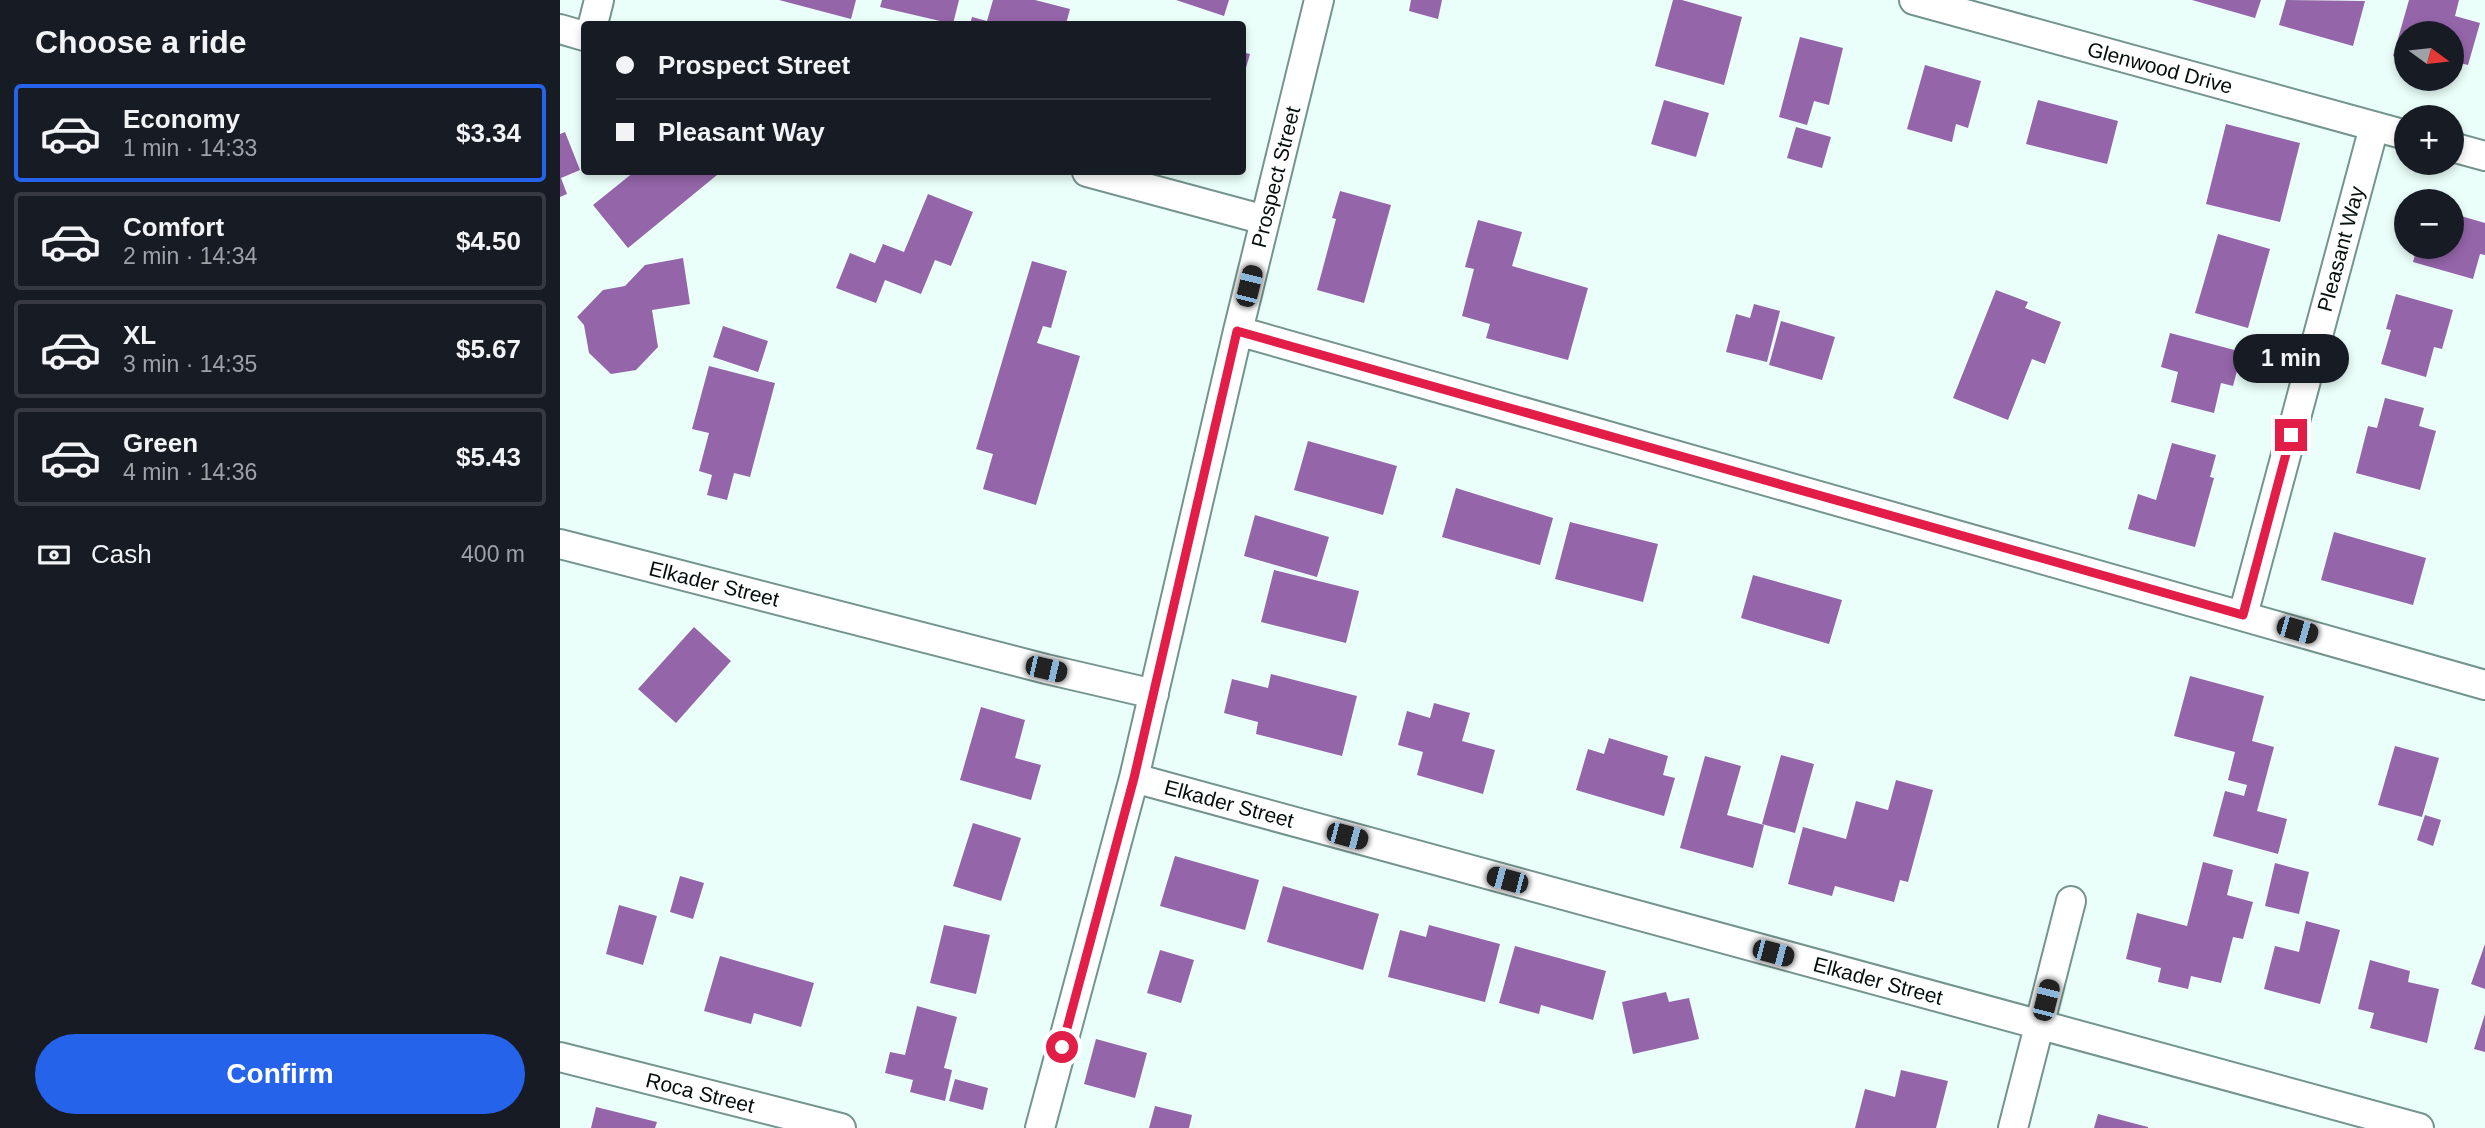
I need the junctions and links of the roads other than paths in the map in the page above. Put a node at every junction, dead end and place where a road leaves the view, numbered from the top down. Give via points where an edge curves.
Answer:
1 (599, 0) edge
2 (1319, 0) edge
3 (1914, 0) edge
4 (594, 21) edge
5 (560, 29) edge
6 (581, 35) edge
7 (2374, 127) junction
8 (2394, 132) edge
9 (2464, 151) edge
10 (2485, 156) edge
11 (1098, 175) edge
12 (1265, 219) junction
13 (1237, 331) junction
14 (560, 544) edge
15 (2243, 615) junction
16 (2485, 685) edge
17 (1154, 694) junction
18 (1134, 778) junction
19 (2071, 901) dead end
20 (2039, 1025) junction
21 (560, 1057) edge
22 (841, 1128) edge
23 (1040, 1128) edge
24 (2012, 1128) edge
25 (2419, 1128) edge

1 - 4 street
2 - 12 street, Prospect Street
3 - 7 street, Glenwood Drive
5 - 6 street
7 - 8 street, Glenwood Drive
7 - 15 street, Pleasant Way
9 - 10 street
11 - 12 street
12 - 13 street, Prospect Street
13 - 15 street
13 - 17 street, Prospect Street
14 - 17 street, Elkader Street
15 - 16 street
17 - 18 street, Prospect Street
18 - 20 street, Elkader Street
18 - 23 street, Prospect Street
19 - 20 street
20 - 24 street
20 - 25 street, Elkader Street
21 - 22 street, Roca Street

